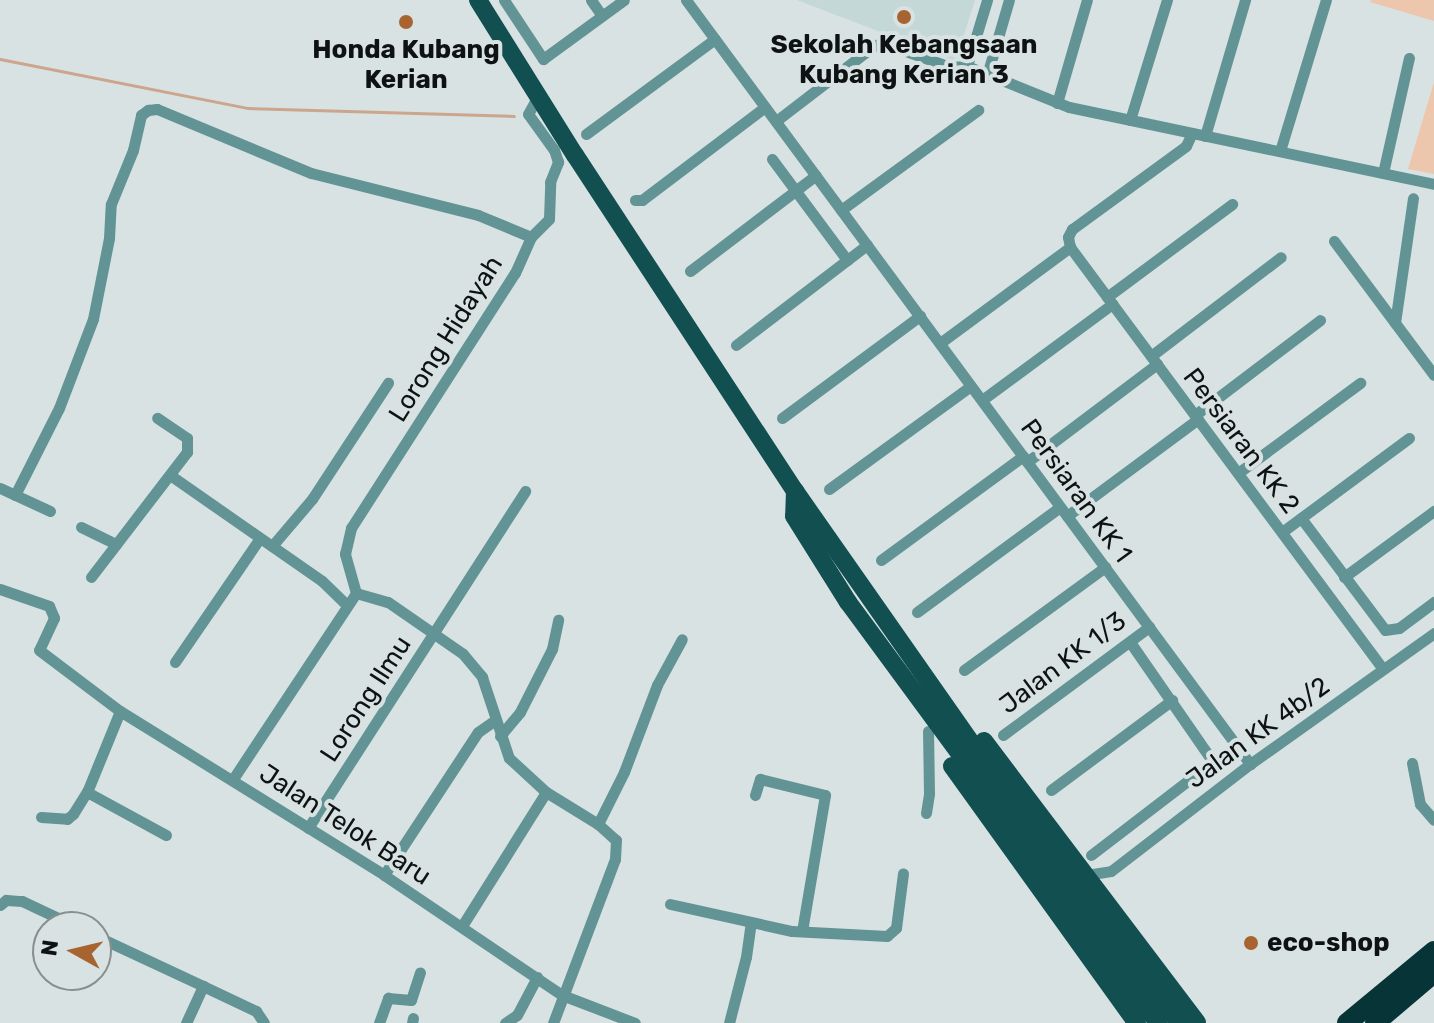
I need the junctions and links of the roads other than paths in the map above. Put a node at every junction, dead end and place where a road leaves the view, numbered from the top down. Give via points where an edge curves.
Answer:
1 (478, 0) edge
2 (504, 0) edge
3 (591, 0) edge
4 (624, 0) edge
5 (686, 0) edge
6 (987, 0) edge
7 (1009, 0) edge
8 (1087, 0) edge
9 (1167, 0) edge
10 (1245, 0) edge
11 (1326, 0) edge
12 (602, 16) junction
13 (715, 39) junction
14 (1409, 58) dead end
15 (967, 66) junction
16 (987, 75) junction
17 (538, 96) junction
18 (1057, 103) junction
19 (765, 107) junction
20 (978, 110) dead end
21 (1130, 120) junction
22 (776, 121) junction
23 (1192, 133) junction
24 (586, 134) dead end
25 (1205, 136) junction
26 (1280, 151) junction
27 (772, 159) dead end
28 (1383, 173) junction
29 (816, 175) junction
30 (1434, 184) edge
31 (795, 191) junction
32 (1413, 198) dead end
33 (635, 200) dead end
34 (1232, 204) dead end
35 (841, 210) junction
36 (531, 237) junction
37 (1334, 241) dead end
38 (1069, 242) junction
39 (867, 245) junction
40 (1281, 257) dead end
41 (847, 260) junction
42 (690, 271) dead end
43 (1110, 301) junction
44 (920, 316) junction
45 (1320, 320) dead end
46 (1395, 323) junction
47 (940, 343) junction
48 (736, 345) dead end
49 (1154, 360) junction
50 (1434, 375) edge
51 (388, 383) dead end
52 (1360, 383) dead end
53 (971, 386) junction
54 (982, 400) junction
55 (1196, 417) junction
56 (157, 418) dead end
57 (782, 418) dead end
58 (1409, 438) dead end
59 (1025, 459) junction
60 (1238, 473) junction
61 (170, 475) junction
62 (0, 488) edge
63 (829, 489) dead end
64 (525, 491) dead end
65 (15, 495) junction
66 (50, 511) dead end
67 (1064, 511) junction
68 (1434, 511) edge
69 (1301, 518) junction
70 (81, 527) dead end
71 (1282, 532) junction
72 (260, 538) junction
73 (116, 544) junction
74 (272, 546) junction
75 (881, 560) dead end
76 (1105, 567) junction
77 (91, 577) dead end
78 (1347, 580) junction
79 (0, 589) edge
80 (356, 593) junction
81 (855, 595) junction
82 (1330, 598) junction
83 (1434, 602) edge
84 (346, 604) junction
85 (917, 612) dead end
86 (558, 620) dead end
87 (1149, 627) junction
88 (1434, 633) edge
89 (435, 635) junction
90 (682, 639) dead end
91 (1130, 642) junction
92 (175, 662) dead end
93 (1383, 669) junction
94 (964, 670) dead end
95 (1172, 700) junction
96 (120, 711) junction
97 (495, 720) junction
98 (928, 731) junction
99 (1003, 735) dead end
100 (500, 736) junction
101 (1412, 763) dead end
102 (1250, 764) junction
103 (233, 779) junction
104 (1051, 790) dead end
105 (87, 792) junction
106 (546, 792) junction
107 (755, 795) dead end
108 (1010, 812) junction
109 (926, 813) dead end
110 (41, 817) dead end
111 (1434, 820) edge
112 (598, 824) junction
113 (308, 828) junction
114 (166, 835) dead end
115 (1091, 855) dead end
116 (1111, 871) junction
117 (903, 873) dead end
118 (384, 875) junction
119 (1086, 875) junction
120 (1104, 899) junction
121 (670, 904) dead end
122 (0, 905) edge
123 (43, 911) edge
124 (751, 923) junction
125 (462, 926) junction
126 (802, 931) junction
127 (112, 943) edge
128 (1434, 951) edge
129 (420, 972) dead end
130 (1434, 973) edge
131 (537, 977) junction
132 (203, 986) junction
133 (562, 995) junction
134 (186, 1023) edge
135 (264, 1023) edge
136 (379, 1023) edge
137 (505, 1023) edge
138 (553, 1023) edge
139 (635, 1023) edge
140 (729, 1023) edge
141 (1137, 1023) edge
142 (1158, 1023) edge
143 (1179, 1023) edge
144 (1197, 1023) edge
145 (1347, 1023) edge
146 (1375, 1023) edge

1 - 17 main road
2 - 12 street via 543,59
3 - 12 street
4 - 12 street
5 - 13 street, Persiaran KK 1
6 - 15 street
7 - 16 street
8 - 18 street
9 - 21 street
10 - 25 street
11 - 26 street
13 - 19 street, Persiaran KK 1
13 - 24 street
14 - 28 street
15 - 16 street
15 - 22 street via 950,67 883,43
16 - 18 street
17 - 36 street, Lorong Hidayah via 528,114 558,162 550,182 549,219
17 - 81 main road via 795,491
18 - 21 street
19 - 22 street, Persiaran KK 1
19 - 33 street via 642,200
20 - 35 street
21 - 23 street
22 - 29 street, Persiaran KK 1
23 - 25 street
23 - 38 street via 1186,146 1072,229
25 - 26 street
26 - 28 street
27 - 31 street
28 - 30 street
29 - 31 street
29 - 35 street, Persiaran KK 1
31 - 41 street
31 - 42 street
32 - 46 street
34 - 43 street
35 - 39 street, Persiaran KK 1
36 - 65 street via 478,215 311,173 157,109 148,110 141,115 111,204 93,319 59,408
36 - 80 street, Lorong Hidayah via 515,273 351,528 345,554
37 - 46 street
38 - 43 street, Persiaran KK 2
38 - 47 street
39 - 41 street
39 - 44 street, Persiaran KK 1
40 - 49 street
41 - 48 street
43 - 49 street, Persiaran KK 2
43 - 54 street
44 - 47 street, Persiaran KK 1
44 - 57 street
45 - 55 street
46 - 50 street
47 - 53 street, Persiaran KK 1
49 - 55 street, Persiaran KK 2
49 - 59 street
51 - 74 street via 312,499
52 - 60 street
53 - 54 street, Persiaran KK 1
53 - 63 street
54 - 59 street, Persiaran KK 1
55 - 60 street, Persiaran KK 2
55 - 67 street
56 - 61 street via 181,433 189,445
58 - 69 street
59 - 67 street, Persiaran KK 1
59 - 75 street
60 - 71 street, Persiaran KK 2
61 - 72 street
61 - 73 street
62 - 65 street
64 - 89 street, Lorong Ilmu
65 - 66 street
67 - 76 street, Persiaran KK 1
67 - 85 street
68 - 78 street
69 - 71 street
69 - 78 street
70 - 73 street
71 - 82 street, Persiaran KK 2
72 - 74 street
72 - 92 street
73 - 77 street
74 - 84 street
76 - 87 street, Persiaran KK 1
76 - 94 street
78 - 82 street
78 - 83 street via 1381,627 1390,631
79 - 96 street, Jalan Telok Baru via 52,609 54,618 39,650
80 - 84 street
80 - 89 street via 388,602
81 - 98 main road via 891,677
81 - 108 main road
81 - 119 main road
82 - 93 street, Persiaran KK 2
84 - 103 street
86 - 100 street via 543,669
87 - 91 street, Jalan KK 1/3
87 - 102 street, Persiaran KK 1
88 - 93 street, Jalan KK 4b/2
89 - 97 street via 474,664
89 - 113 street, Lorong Ilmu
90 - 112 street
91 - 95 street
91 - 99 street, Jalan KK 1/3
93 - 102 street, Jalan KK 4b/2
95 - 104 street
95 - 115 street via 1211,759
96 - 103 street, Jalan Telok Baru
96 - 105 street
97 - 100 street
97 - 118 street via 478,732
98 - 109 street
98 - 141 main road
100 - 106 street via 516,767
101 - 111 street via 1420,804
102 - 116 street, Jalan KK 4b/2
103 - 113 street, Jalan Telok Baru
105 - 110 street via 67,819
105 - 114 street
106 - 112 street
106 - 125 street
107 - 126 street via 760,779 825,795
108 - 142 main road
108 - 143 main road
112 - 133 street via 617,848
113 - 118 street, Jalan Telok Baru
116 - 119 street, Jalan KK 4b/2
116 - 120 street
117 - 126 street via 893,934
118 - 125 street, Jalan Telok Baru
119 - 120 main road
120 - 144 main road
121 - 124 street
122 - 123 street via 22,901
124 - 126 street
124 - 140 street
125 - 131 street, Jalan Telok Baru
127 - 132 street
128 - 145 highway
129 - 136 street via 411,1000 388,998
130 - 146 highway
131 - 133 street, Jalan Telok Baru
131 - 137 street via 517,1015
132 - 134 street
132 - 135 street via 256,1011
133 - 138 street
133 - 139 street, Jalan Telok Baru

